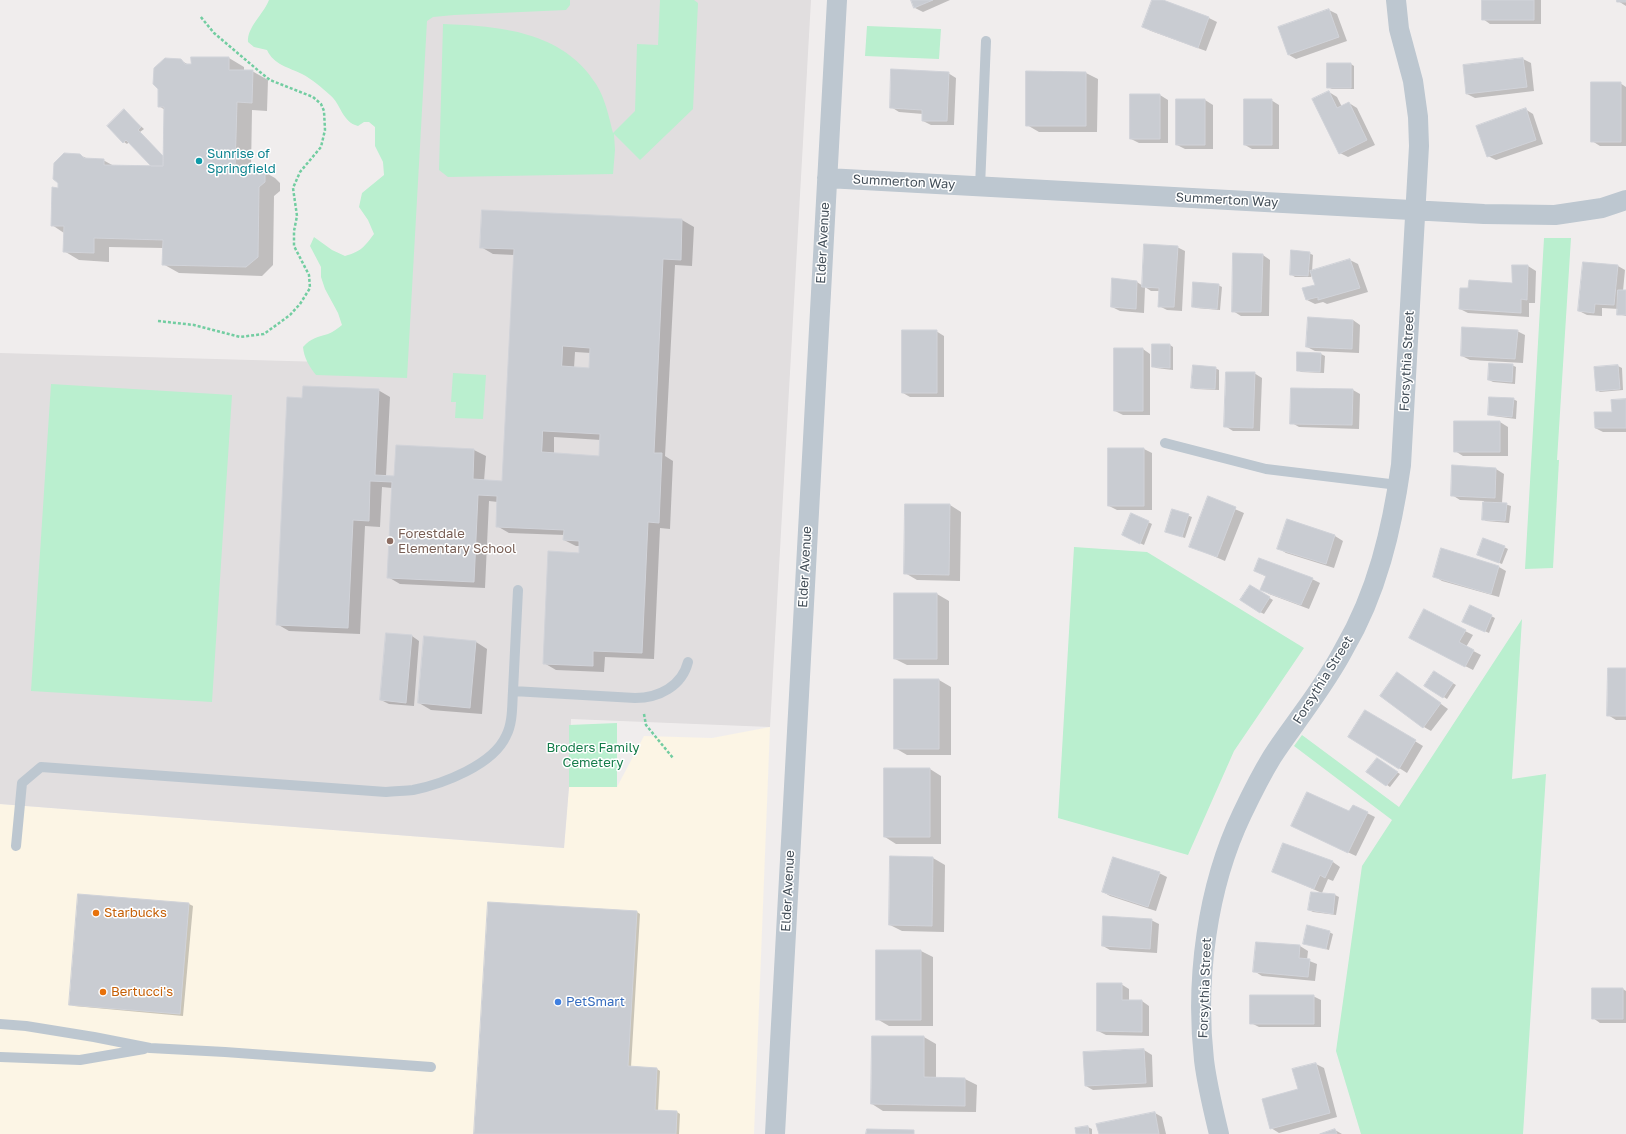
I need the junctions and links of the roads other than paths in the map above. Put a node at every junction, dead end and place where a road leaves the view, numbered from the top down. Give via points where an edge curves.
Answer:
1 (836, 0) edge
2 (1396, 0) edge
3 (986, 41) dead end
4 (827, 178) junction
5 (980, 187) junction
6 (1626, 200) edge
7 (1416, 211) junction
8 (1165, 443) dead end
9 (1398, 485) junction
10 (518, 590) dead end
11 (688, 662) dead end
12 (513, 691) junction
13 (16, 846) dead end
14 (0, 1024) edge
15 (150, 1048) junction
16 (0, 1057) edge
17 (432, 1067) dead end
18 (775, 1134) edge
19 (1219, 1134) edge

1 - 4 street, Elder Avenue
2 - 7 street, Forsythia Street via 1399,29 1413,81 1418,117
3 - 5 lane
4 - 5 street, Summerton Way
4 - 18 street, Elder Avenue
5 - 7 street, Summerton Way
6 - 7 street, Summerton Way via 1602,208 1555,215
7 - 9 street, Forsythia Street
8 - 9 lane via 1266,469
9 - 19 street, Forsythia Street via 1384,552 1369,598 1345,648 1323,685 1269,763 1228,847 1218,881 1204,954 1201,1020 1207,1080
10 - 12 lane
11 - 12 lane via 680,679 672,687 660,694 642,698
12 - 13 lane via 507,736 497,749 469,770 413,790 386,792 41,767 22,783
14 - 15 lane via 26,1026
15 - 16 lane via 80,1060
15 - 17 lane

